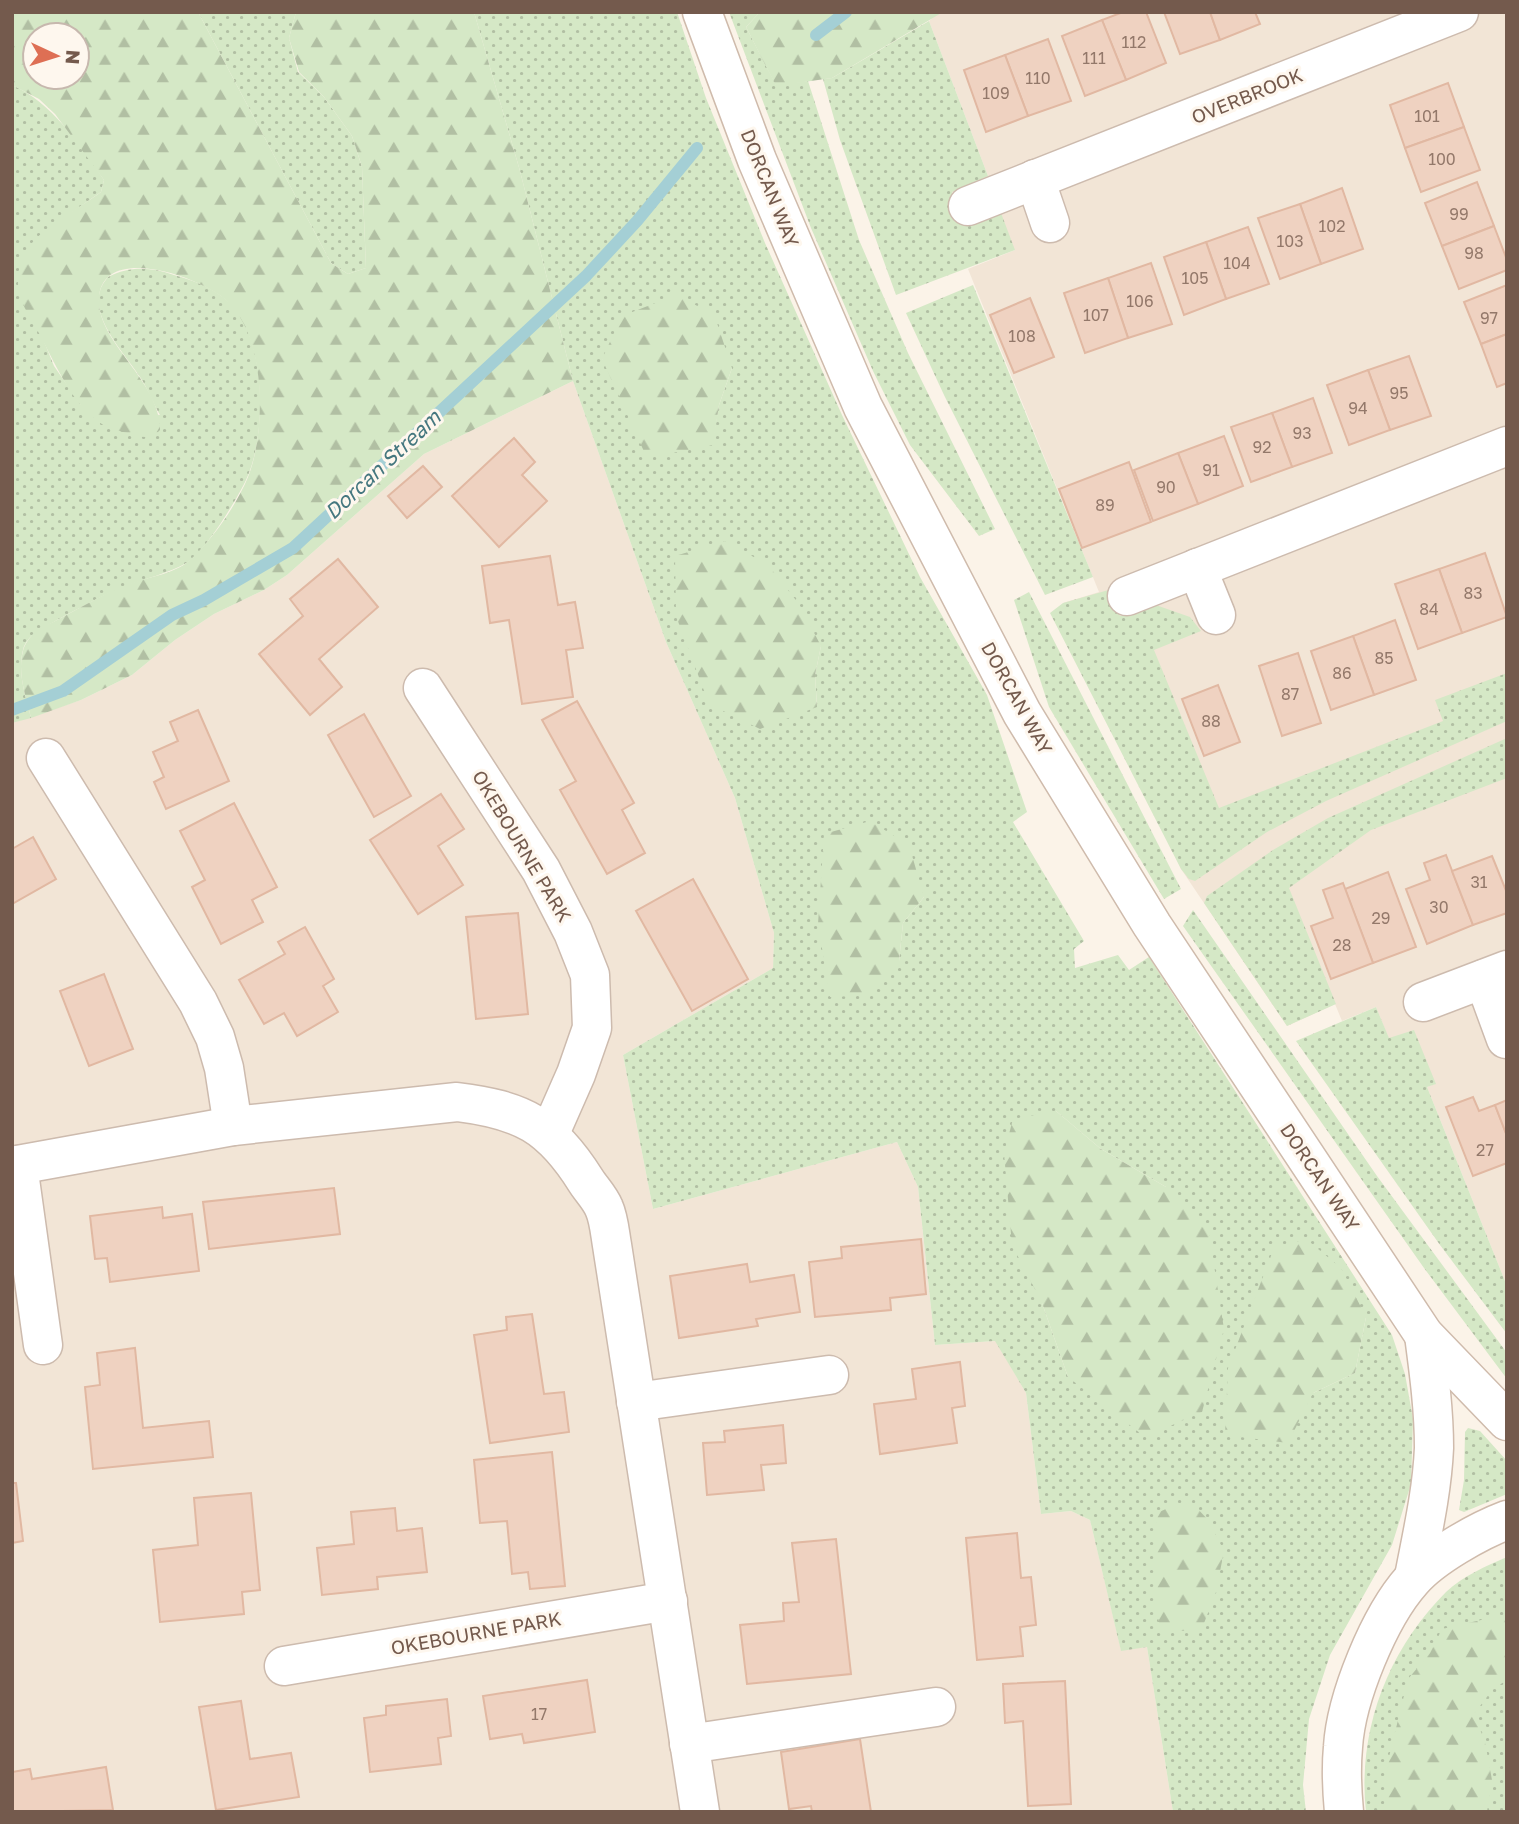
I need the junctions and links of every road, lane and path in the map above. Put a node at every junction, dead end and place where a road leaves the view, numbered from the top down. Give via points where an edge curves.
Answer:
1 (702, 12) edge
2 (1459, 12) edge
3 (1035, 179) junction
4 (968, 206) dead end
5 (1050, 223) dead end
6 (1507, 446) edge
7 (1196, 568) junction
8 (1127, 596) dead end
9 (1216, 615) dead end
10 (423, 688) dead end
11 (46, 758) dead end
12 (1496, 974) edge
13 (1423, 1002) dead end
14 (1506, 1039) edge
15 (233, 1126) junction
16 (550, 1133) junction
17 (15, 1165) edge
18 (1424, 1335) junction
19 (43, 1345) dead end
20 (829, 1375) dead end
21 (636, 1402) junction
22 (1507, 1420) edge
23 (1507, 1520) edge
24 (1414, 1577) junction
25 (668, 1601) junction
26 (284, 1666) dead end
27 (936, 1707) dead end
28 (689, 1744) junction
29 (701, 1812) edge
30 (1344, 1812) edge

1 - 18 street, DORCAN WAY via 757,160 863,407 1022,713 1152,925
2 - 3 street, OVERBROOK
3 - 4 street, OVERBROOK
3 - 5 street
6 - 7 street
7 - 8 street
7 - 9 street
10 - 16 street, OKEBOURNE PARK via 541,870 590,975 592,1028
11 - 15 street via 198,1002 224,1068
12 - 13 street
12 - 14 street
15 - 16 street via 457,1102 488,1105
15 - 17 street
16 - 21 street via 569,1153 604,1208
17 - 19 street
18 - 22 street, DORCAN WAY
18 - 24 street, DORCAN WAY via 1434,1449
20 - 21 street
21 - 25 street
23 - 24 street via 1480,1531
24 - 30 street via 1392,1606 1354,1692 1343,1745
25 - 26 street, OKEBOURNE PARK
25 - 28 street
27 - 28 street
28 - 29 street

